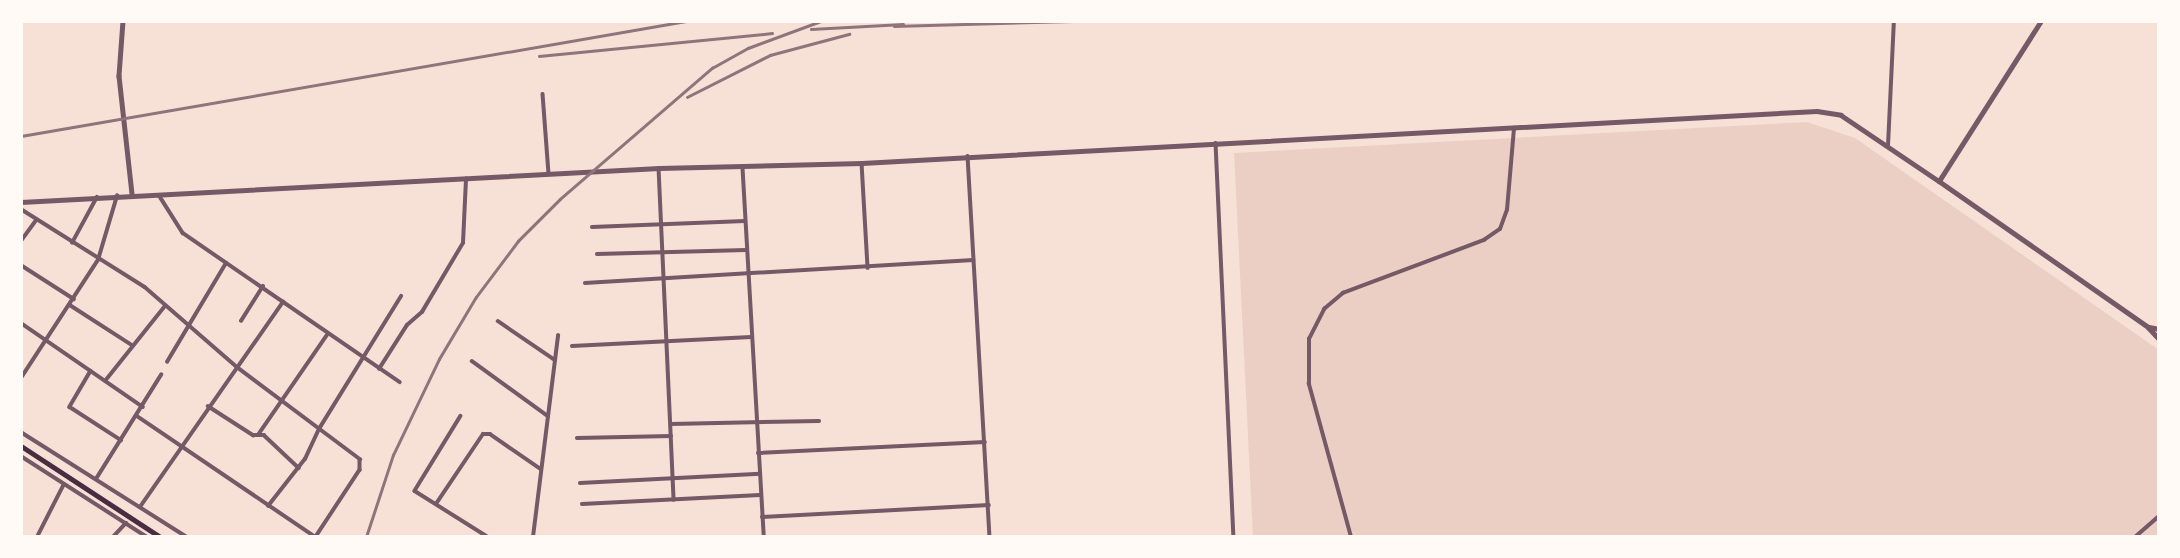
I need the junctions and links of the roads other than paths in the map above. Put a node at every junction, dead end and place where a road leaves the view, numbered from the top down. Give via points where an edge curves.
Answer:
1 (122, 21) edge
2 (1894, 21) edge
3 (2041, 21) edge
4 (543, 94) dead end
5 (1514, 128) junction
6 (1216, 143) junction
7 (1888, 146) junction
8 (968, 156) junction
9 (862, 163) junction
10 (659, 168) junction
11 (743, 169) junction
12 (548, 173) junction
13 (466, 177) junction
14 (1939, 181) junction
15 (158, 193) junction
16 (132, 195) junction
17 (97, 197) junction
18 (117, 197) junction
19 (21, 202) edge
20 (21, 209) edge
21 (36, 220) junction
22 (746, 221) junction
23 (660, 224) junction
24 (592, 227) dead end
25 (21, 241) edge
26 (72, 243) junction
27 (746, 250) junction
28 (662, 252) junction
29 (597, 254) dead end
30 (98, 260) junction
31 (973, 260) junction
32 (226, 263) junction
33 (21, 265) edge
34 (868, 268) junction
35 (747, 276) junction
36 (663, 281) junction
37 (585, 283) dead end
38 (263, 286) junction
39 (401, 296) dead end
40 (74, 299) junction
41 (283, 302) junction
42 (70, 305) junction
43 (165, 306) junction
44 (240, 321) dead end
45 (498, 321) dead end
46 (21, 323) edge
47 (2148, 327) junction
48 (191, 328) junction
49 (2159, 329) edge
50 (327, 335) junction
51 (558, 336) dead end
52 (751, 337) junction
53 (2159, 339) edge
54 (47, 340) junction
55 (665, 343) junction
56 (132, 345) junction
57 (572, 346) dead end
58 (365, 360) junction
59 (555, 360) junction
60 (472, 361) dead end
61 (167, 362) dead end
62 (237, 367) junction
63 (379, 369) junction
64 (91, 371) junction
65 (160, 375) dead end
66 (21, 378) edge
67 (105, 381) junction
68 (400, 382) dead end
69 (282, 399) junction
70 (143, 407) junction
71 (208, 407) junction
72 (137, 416) junction
73 (461, 416) dead end
74 (548, 416) junction
75 (819, 421) dead end
76 (756, 423) junction
77 (671, 424) junction
78 (319, 429) junction
79 (21, 432) edge
80 (258, 435) junction
81 (671, 436) junction
82 (577, 438) dead end
83 (121, 440) junction
84 (985, 442) junction
85 (21, 446) edge
86 (179, 447) junction
87 (758, 453) junction
88 (22, 459) edge
89 (299, 468) junction
90 (541, 469) junction
91 (760, 474) junction
92 (96, 479) junction
93 (672, 479) junction
94 (580, 483) dead end
95 (64, 484) junction
96 (760, 495) junction
97 (674, 500) junction
98 (436, 504) junction
99 (582, 504) dead end
100 (989, 505) junction
101 (268, 506) junction
102 (140, 507) junction
103 (2159, 516) edge
104 (762, 517) junction
105 (126, 523) junction
106 (37, 537) edge
107 (113, 537) edge
108 (147, 537) edge
109 (160, 537) edge
110 (187, 537) edge
111 (316, 537) edge
112 (488, 537) edge
113 (533, 537) edge
114 (764, 537) edge
115 (990, 537) edge
116 (1234, 537) edge
117 (1351, 537) edge
118 (2135, 537) edge

1 - 16 street via 119,76
2 - 7 street
3 - 14 street
4 - 12 street
5 - 6 street
5 - 7 street via 1817,111 1841,115
5 - 117 street via 1507,209 1500,229 1484,240 1343,293 1324,309 1309,339 1309,384
6 - 8 street
6 - 116 street
7 - 14 street
8 - 9 street
8 - 31 street
9 - 11 street
9 - 34 street
10 - 11 street
10 - 12 street
10 - 23 street
11 - 22 street
12 - 13 street
13 - 15 street
13 - 63 street via 463,243 422,312 407,325
14 - 47 street
15 - 16 street
15 - 32 street via 175,226
16 - 18 street
17 - 18 street
17 - 19 street
17 - 26 street
18 - 30 street
20 - 21 street
21 - 25 street
21 - 26 street
22 - 23 street
22 - 27 street
23 - 24 street
23 - 28 street
26 - 30 street
27 - 28 street
27 - 35 street
28 - 29 street
28 - 36 street
30 - 40 street
30 - 43 street via 138,282
31 - 34 street
31 - 84 street
32 - 38 street
32 - 48 street
33 - 40 street
34 - 35 street
35 - 36 street
35 - 52 street
36 - 37 street
36 - 55 street
38 - 41 street
38 - 44 street
39 - 58 street
40 - 42 street
41 - 50 street
41 - 62 street
42 - 54 street
42 - 56 street
43 - 48 street
43 - 56 street
45 - 59 street
46 - 54 street
47 - 49 street
47 - 53 street
48 - 61 street
48 - 62 street
50 - 58 street
50 - 69 street
51 - 59 street
52 - 55 street
52 - 76 street
54 - 64 street
54 - 66 street
55 - 57 street
55 - 77 street
56 - 67 street
58 - 63 street
58 - 78 street
59 - 74 street
60 - 74 street
62 - 69 street
62 - 71 street
63 - 68 street
64 - 67 street
64 - 83 street via 70,407
65 - 70 street
67 - 70 street
69 - 78 street
69 - 80 street
70 - 72 street
71 - 80 street
71 - 86 street
72 - 83 street
72 - 86 street
73 - 98 street via 415,488
74 - 90 street
75 - 76 street
76 - 77 street
76 - 87 street
77 - 81 street
78 - 89 street
78 - 111 street via 361,463
79 - 92 street
80 - 89 street via 264,435
81 - 82 street
81 - 93 street
83 - 92 street
84 - 87 street
84 - 100 street
85 - 109 main road
86 - 101 street
86 - 102 street
87 - 91 street
88 - 95 street
89 - 101 street
90 - 98 street via 490,433 483,434
90 - 113 street
91 - 93 street
91 - 96 street
92 - 102 street
93 - 94 street
93 - 97 street
95 - 105 street
95 - 106 street
96 - 97 street
96 - 104 street
97 - 99 street
98 - 112 street
100 - 104 street
100 - 115 street
101 - 111 street
102 - 110 street
103 - 118 street
104 - 114 street
105 - 107 street
105 - 108 street

